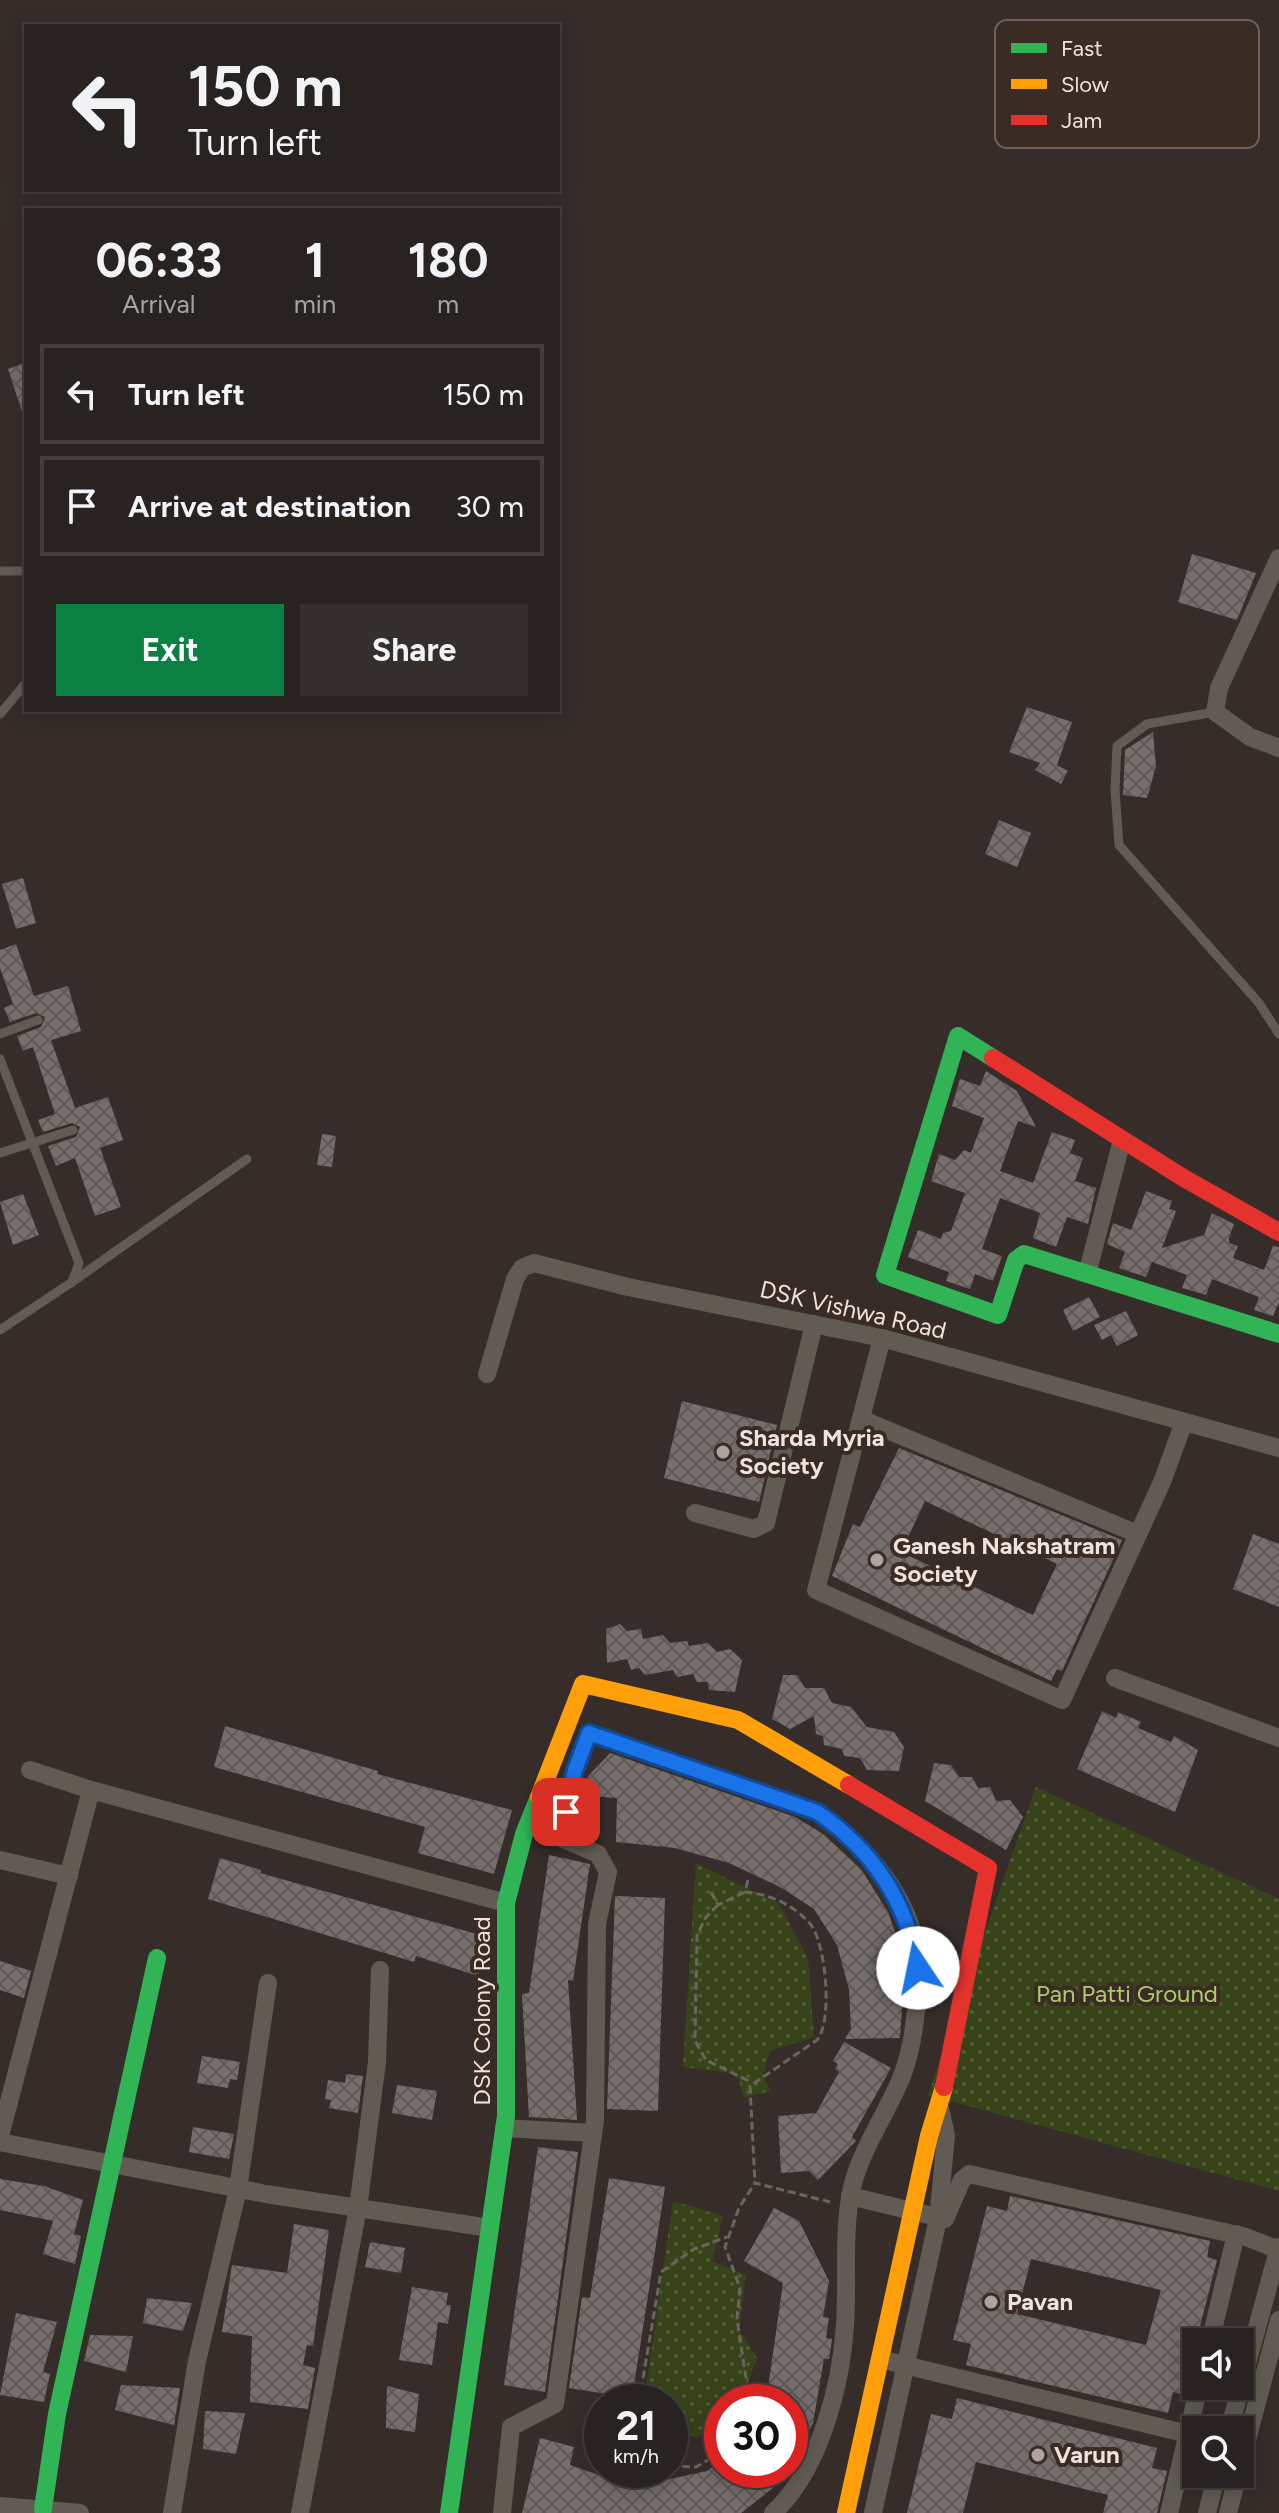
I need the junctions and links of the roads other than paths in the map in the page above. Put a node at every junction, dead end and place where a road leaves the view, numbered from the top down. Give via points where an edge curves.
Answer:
1 (1277, 566) edge
2 (0, 571) edge
3 (24, 571) edge
4 (24, 685) edge
5 (1215, 712) junction
6 (0, 714) edge
7 (1279, 748) edge
8 (38, 1020) dead end
9 (0, 1034) edge
10 (1279, 1034) edge
11 (0, 1059) edge
12 (73, 1130) dead end
13 (1122, 1140) junction
14 (33, 1144) junction
15 (0, 1153) edge
16 (247, 1159) dead end
17 (1279, 1232) edge
18 (1087, 1274) junction
19 (72, 1282) junction
20 (814, 1324) junction
21 (0, 1330) edge
22 (1279, 1334) edge
23 (882, 1338) junction
24 (487, 1374) dead end
25 (863, 1420) junction
26 (1184, 1422) junction
27 (1279, 1448) edge
28 (695, 1513) dead end
29 (1138, 1534) junction
30 (1115, 1678) dead end
31 (1279, 1738) edge
32 (30, 1770) dead end
33 (91, 1790) junction
34 (0, 1860) edge
35 (69, 1876) junction
36 (506, 1903) junction
37 (157, 1958) dead end
38 (380, 1970) dead end
39 (268, 1983) dead end
40 (940, 2108) junction
41 (504, 2128) junction
42 (593, 2133) junction
43 (0, 2139) edge
44 (110, 2164) junction
45 (238, 2189) junction
46 (850, 2202) junction
47 (358, 2208) junction
48 (913, 2213) junction
49 (938, 2219) junction
50 (490, 2228) junction
51 (1236, 2234) junction
52 (1279, 2249) edge
53 (1279, 2320) edge
54 (1213, 2328) edge
55 (880, 2359) junction
56 (907, 2364) junction
57 (1233, 2416) edge
58 (1251, 2416) edge
59 (1182, 2432) edge
60 (1182, 2468) edge
61 (1213, 2488) edge
62 (1234, 2488) edge
63 (0, 2506) edge
64 (43, 2509) junction
65 (80, 2513) edge
66 (172, 2513) edge
67 (300, 2513) edge
68 (449, 2513) edge
69 (502, 2513) edge
70 (773, 2513) edge
71 (846, 2513) edge
72 (873, 2513) edge
73 (1169, 2513) edge
74 (1207, 2513) edge
75 (1228, 2513) edge

1 - 5 street via 1219,688
2 - 3 lane
4 - 6 lane
5 - 7 street via 1250,737
5 - 10 lane via 1147,724 1117,746 1119,845 1259,1003
8 - 9 lane
11 - 14 lane
12 - 14 lane
13 - 17 street
13 - 18 street
13 - 18 street via 958,1036 885,1275 998,1315 1016,1260 1024,1254
14 - 15 lane
14 - 19 lane via 79,1263
16 - 19 lane
18 - 22 street
19 - 21 lane
20 - 23 street, DSK Vishwa Road
20 - 24 street, DSK Vishwa Road via 534,1263 515,1279
20 - 28 street via 766,1523 754,1529
23 - 25 street via 867,1385
23 - 26 street, DSK Vishwa Road
25 - 29 street
25 - 29 street via 816,1590 1062,1700
26 - 27 street, DSK Vishwa Road
26 - 29 street
30 - 31 street
32 - 33 street
33 - 35 street
33 - 36 street
34 - 35 street
35 - 43 street
36 - 40 street, DSK Colony Road via 524,1834 583,1684 738,1720 988,1868
36 - 41 street, DSK Colony Road
37 - 44 street
38 - 47 street via 377,2062
39 - 45 street
40 - 48 street, DSK Colony Road
40 - 49 street, DSK Colony Road via 946,2136
41 - 42 street
41 - 50 street, DSK Colony Road
42 - 46 street via 597,1924 608,1872 598,1854 561,1838 589,1733 817,1812 842,1829 878,1867 901,1903 918,1968 910,2050
42 - 69 street via 555,2404 511,2427
43 - 44 street
44 - 45 street
44 - 64 street via 57,2414
45 - 47 street
45 - 66 street via 197,2361
46 - 48 street
46 - 70 street via 845,2328 821,2435 807,2473
47 - 50 street
47 - 67 street
48 - 49 street
48 - 55 street, DSK Colony Road
49 - 51 street via 947,2218 969,2174
49 - 56 street, DSK Colony Road
50 - 68 street, DSK Colony Road
51 - 52 street
51 - 54 street
52 - 57 street
53 - 58 street
55 - 56 street
55 - 71 street, DSK Colony Road
56 - 59 street
56 - 72 street, DSK Colony Road
60 - 73 street
61 - 74 street
62 - 75 street
63 - 64 street
64 - 65 street

